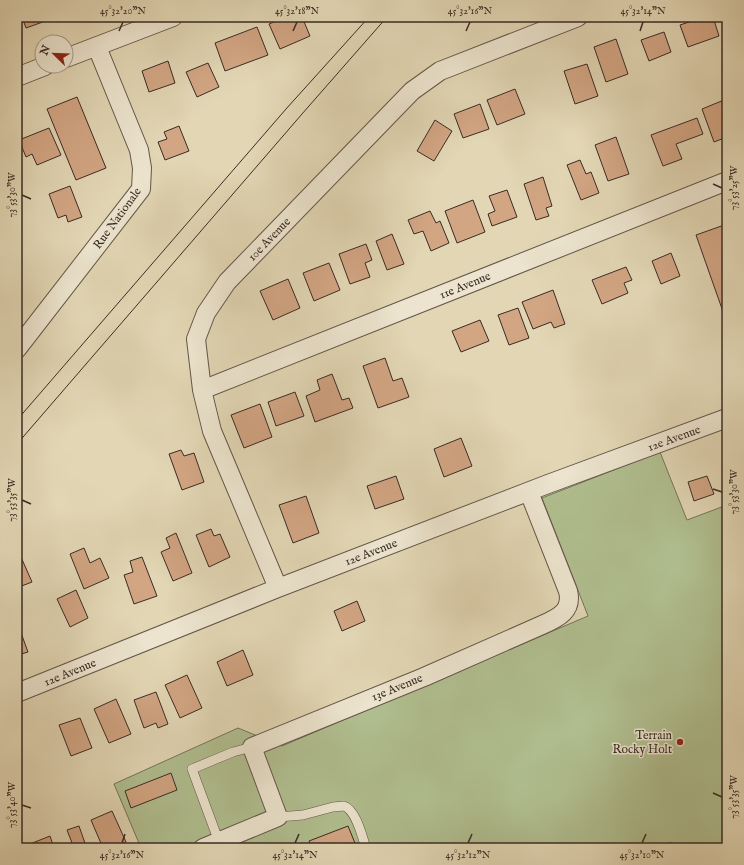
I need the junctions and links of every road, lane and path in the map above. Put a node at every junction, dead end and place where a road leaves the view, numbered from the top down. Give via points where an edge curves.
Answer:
1 (173, 17) edge
2 (578, 17) edge
3 (97, 47) junction
4 (74, 55) edge
5 (34, 70) edge
6 (17, 77) edge
7 (727, 181) edge
8 (17, 349) edge
9 (202, 390) junction
10 (727, 418) edge
11 (529, 492) junction
12 (278, 588) junction
13 (17, 693) edge
14 (252, 747) junction
15 (278, 817) junction
16 (211, 845) edge
17 (366, 848) edge

1 - 3 street
2 - 9 street, 10e Avenue via 440,71 412,91 223,288 206,313 196,339
3 - 4 street
3 - 8 street, Rue Nationale via 139,150 142,168 141,189
5 - 6 street
7 - 9 street, 11e Avenue
9 - 12 street, 10e Avenue via 212,431
10 - 11 street, 12e Avenue
11 - 12 street, 12e Avenue
11 - 14 street, 13e Avenue via 568,591 568,608 542,625 424,677
12 - 13 street, 12e Avenue
14 - 15 street
14 - 16 lane via 192,769
15 - 16 street
15 - 17 lane via 303,815 344,806 351,811

